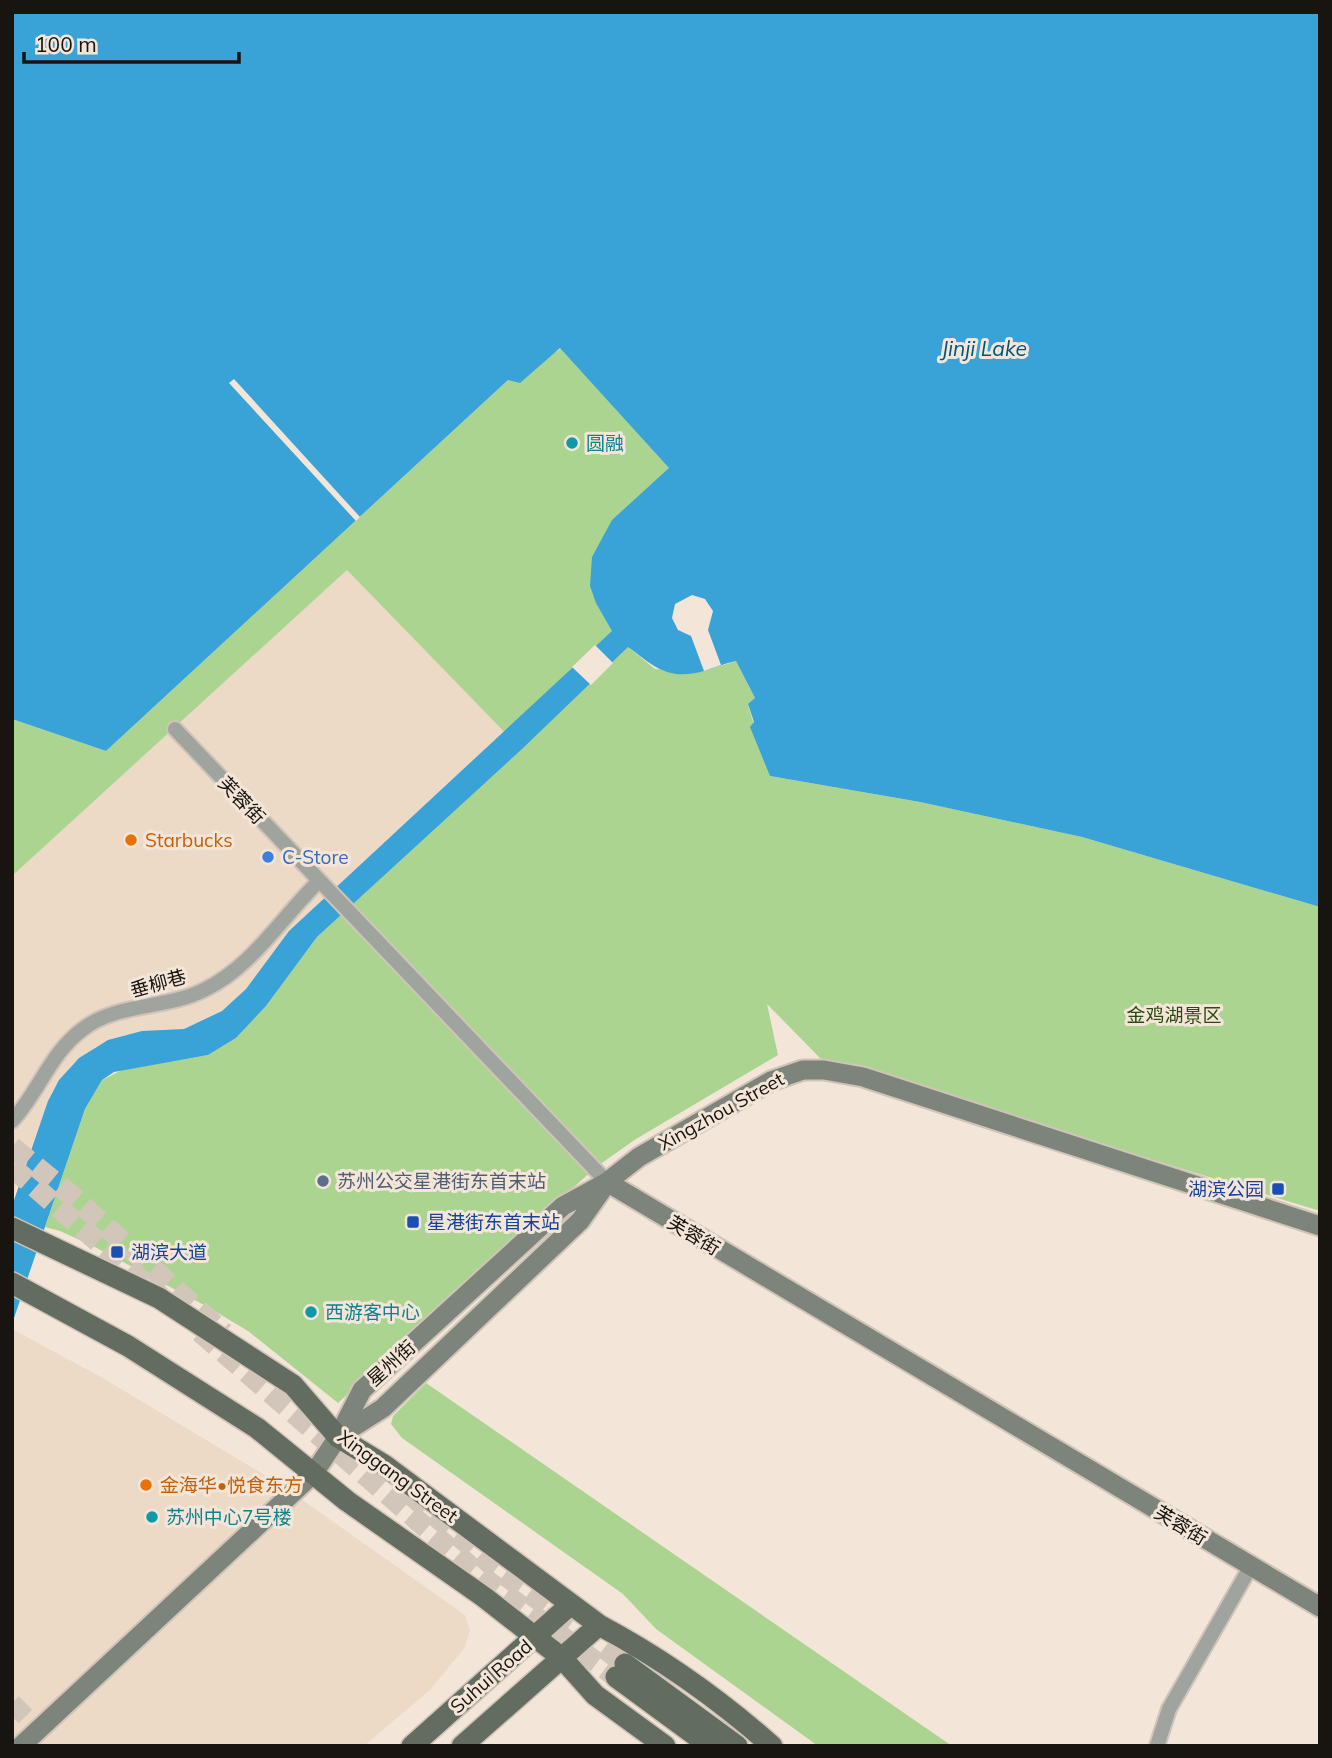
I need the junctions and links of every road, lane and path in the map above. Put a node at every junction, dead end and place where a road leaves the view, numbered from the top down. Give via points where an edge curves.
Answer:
1 (175, 729) dead end
2 (322, 885) junction
3 (12, 1122) edge
4 (607, 1182) junction
5 (1320, 1226) edge
6 (12, 1228) edge
7 (12, 1283) edge
8 (338, 1437) junction
9 (314, 1473) junction
10 (1251, 1566) junction
11 (570, 1605) junction
12 (1320, 1607) edge
13 (599, 1625) junction
14 (534, 1638) junction
15 (562, 1658) junction
16 (38, 1729) junction
17 (21, 1746) edge
18 (52, 1746) edge
19 (412, 1746) edge
20 (462, 1746) edge
21 (665, 1746) edge
22 (710, 1746) edge
23 (737, 1746) edge
24 (772, 1746) edge
25 (1157, 1746) edge

1 - 2 street, 芙蓉街
2 - 3 street, 垂柳巷 via 280,920 245,962 206,989 171,1002 104,1016 82,1029 54,1057
2 - 4 street, 芙蓉街
4 - 5 street, Xingzhou Street via 639,1157 771,1081 803,1070 824,1070 863,1077
4 - 8 street, Xingzhou Street via 580,1221 383,1408
4 - 8 street, 星州街 via 563,1206 362,1390
4 - 10 street, 芙蓉街
6 - 8 main road, Xinggang Street via 159,1298 224,1339 293,1385
7 - 9 main road via 128,1346 231,1410
8 - 9 street, 星州街
8 - 11 main road, Xinggang Street via 384,1465
9 - 14 main road
9 - 16 street, 星州街
10 - 12 street, 芙蓉街
10 - 25 street via 1169,1709
11 - 13 main road, Xinggang Street
11 - 14 main road, Suhui Road
13 - 15 main road, Suhui Road
13 - 24 main road, Xinggang Street via 634,1644
14 - 15 main road
14 - 19 main road, Suhui Road
15 - 20 main road, Suhui Road
15 - 21 main road via 595,1695
16 - 17 street, 星州街
16 - 18 street
22 - 23 main road via 620,1670

